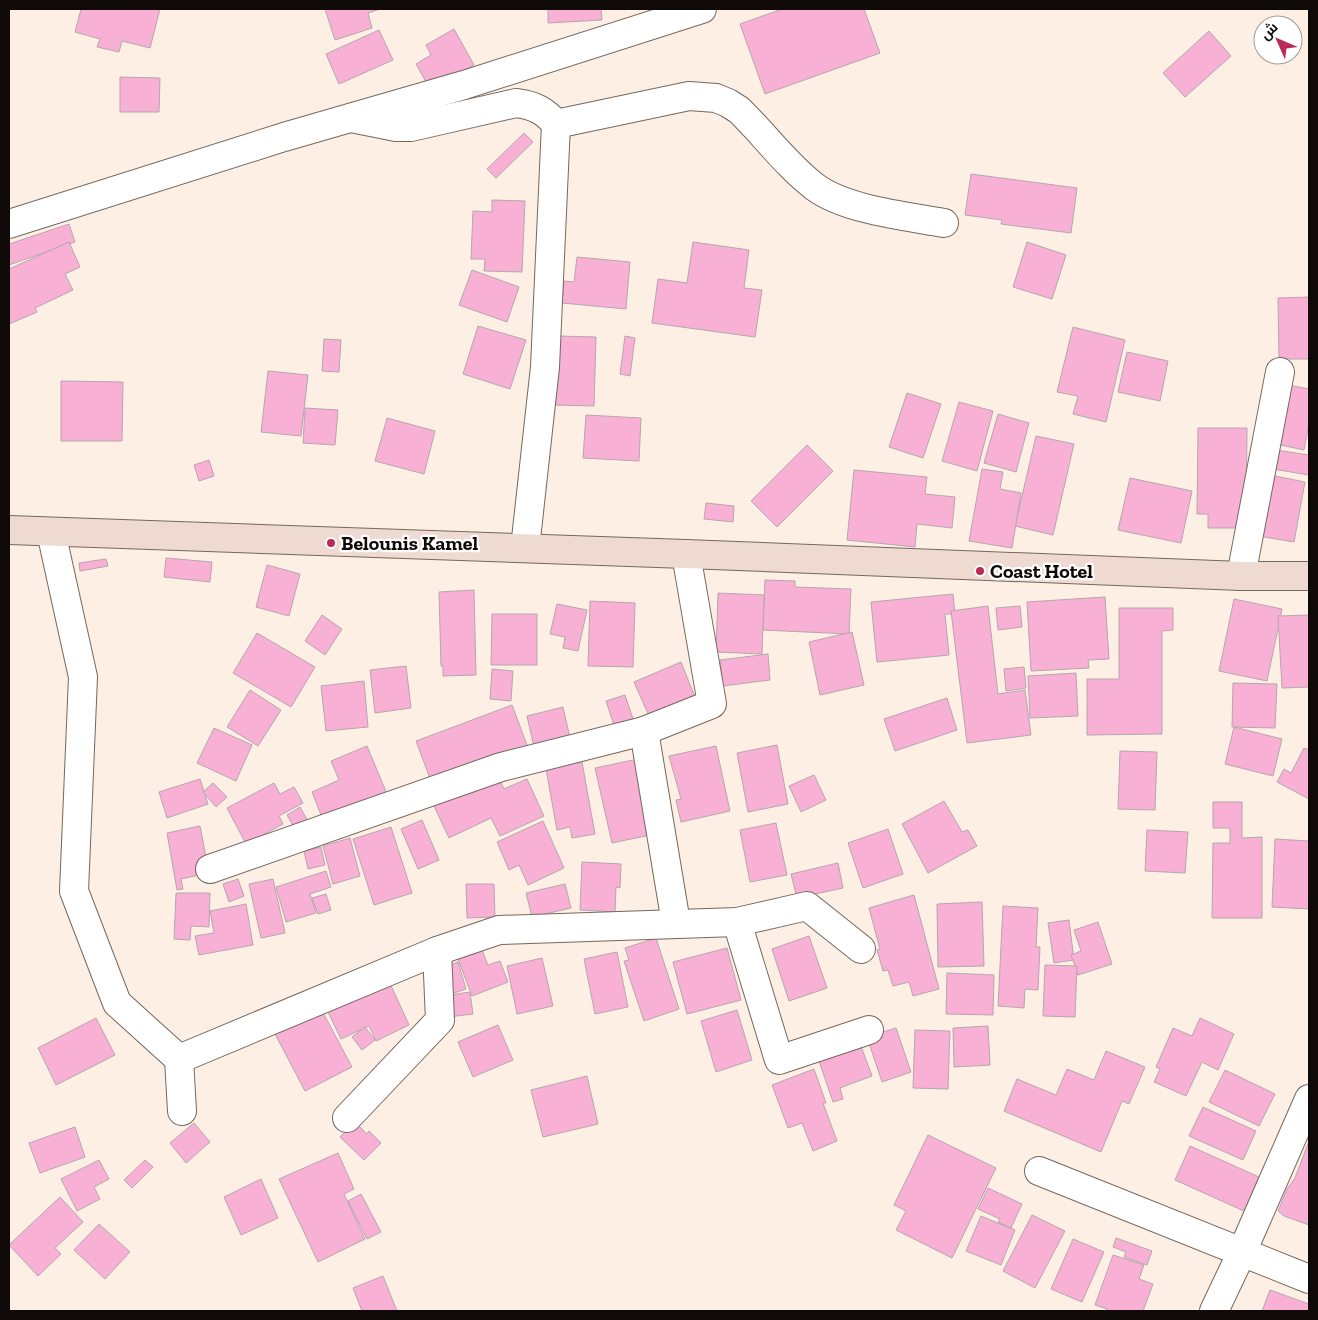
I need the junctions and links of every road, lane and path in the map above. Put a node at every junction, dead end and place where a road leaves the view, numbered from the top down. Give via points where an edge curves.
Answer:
1 (702, 9) edge
2 (350, 118) junction
3 (556, 124) junction
4 (944, 223) dead end
5 (9, 224) edge
6 (1280, 372) dead end
7 (9, 530) edge
8 (51, 532) junction
9 (526, 548) junction
10 (686, 554) junction
11 (1241, 576) junction
12 (1309, 576) edge
13 (644, 731) junction
14 (210, 869) dead end
15 (737, 922) junction
16 (676, 923) junction
17 (861, 950) dead end
18 (438, 951) junction
19 (868, 1030) dead end
20 (179, 1059) junction
21 (1309, 1099) edge
22 (182, 1111) dead end
23 (347, 1118) dead end
24 (1039, 1171) dead end
25 (1242, 1252) junction
26 (1309, 1279) edge
27 (1214, 1311) edge

1 - 2 street
2 - 3 street via 412,127 516,103 539,108
2 - 5 street
3 - 4 street via 689,96 716,98 739,110 798,173 817,188 839,200 863,207
3 - 9 street via 545,366
6 - 11 street
7 - 8 main road
8 - 9 main road
8 - 20 street via 83,677 74,891 117,1003
9 - 10 main road
10 - 11 main road
10 - 13 street via 712,704
11 - 12 main road
13 - 14 street via 501,767
13 - 16 street
15 - 16 street
15 - 17 street via 807,906
15 - 19 street via 779,1060
16 - 18 street via 499,930
18 - 20 street
18 - 23 street via 440,1020
20 - 22 street
21 - 25 street
24 - 25 street
25 - 26 street
25 - 27 street

